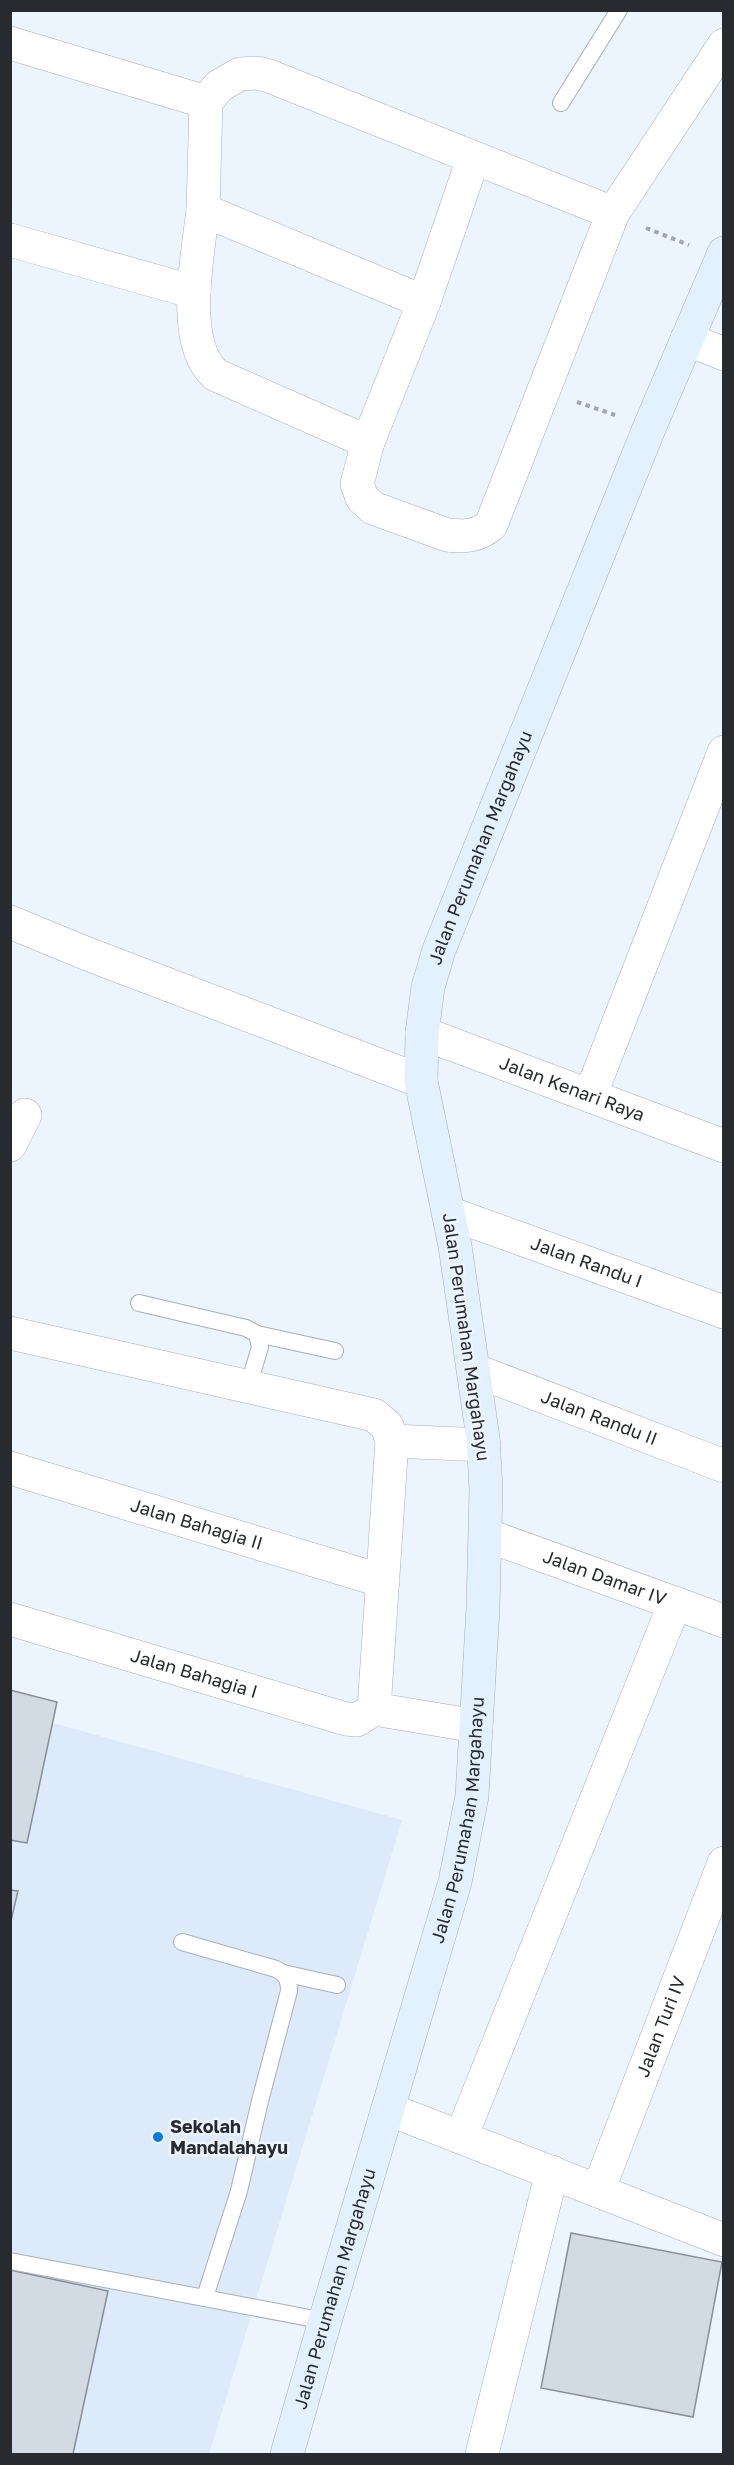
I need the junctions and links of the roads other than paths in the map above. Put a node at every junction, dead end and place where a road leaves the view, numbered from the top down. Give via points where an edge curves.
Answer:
1 (619, 10) edge
2 (10, 43) edge
3 (723, 45) edge
4 (206, 102) junction
5 (561, 103) dead end
6 (473, 159) junction
7 (203, 210) junction
8 (613, 213) junction
9 (11, 243) edge
10 (722, 257) edge
11 (194, 292) junction
12 (424, 302) junction
13 (687, 339) junction
14 (723, 354) edge
15 (368, 442) junction
16 (723, 752) edge
17 (10, 922) edge
18 (422, 1033) junction
19 (421, 1081) junction
20 (590, 1096) junction
21 (25, 1115) dead end
22 (10, 1145) edge
23 (723, 1146) edge
24 (449, 1213) junction
25 (139, 1303) dead end
26 (723, 1312) edge
27 (10, 1333) edge
28 (257, 1334) junction
29 (335, 1351) dead end
30 (474, 1370) junction
31 (248, 1387) junction
32 (392, 1441) junction
33 (484, 1445) junction
34 (723, 1466) edge
35 (10, 1468) edge
36 (486, 1535) junction
37 (383, 1581) junction
38 (675, 1603) junction
39 (10, 1619) edge
40 (723, 1621) edge
41 (374, 1708) junction
42 (476, 1726) junction
43 (723, 1863) edge
44 (182, 1942) dead end
45 (283, 1973) junction
46 (337, 1985) dead end
47 (388, 2109) junction
48 (461, 2137) junction
49 (552, 2172) junction
50 (598, 2191) junction
51 (723, 2240) edge
52 (10, 2261) edge
53 (205, 2297) junction
54 (324, 2321) junction
55 (287, 2454) edge
56 (482, 2454) edge

1 - 5 lane
2 - 4 street
3 - 8 street
4 - 6 street via 231,79 257,73
4 - 7 street
6 - 8 street
6 - 12 street
7 - 11 street
7 - 12 street
8 - 15 street via 491,525 472,535 447,535 373,508 366,503 357,484
9 - 11 street
10 - 13 street, Jalan Perumahan Margahayu
11 - 15 street via 198,346 208,368 216,375
12 - 15 street
13 - 14 street
13 - 18 street, Jalan Perumahan Margahayu via 439,950
16 - 20 street
17 - 19 street
18 - 19 street, Jalan Perumahan Margahayu
18 - 20 street, Jalan Kenari Raya
19 - 24 street, Jalan Perumahan Margahayu
20 - 23 street, Jalan Kenari Raya
21 - 22 street
24 - 26 street, Jalan Randu I
24 - 30 street, Jalan Perumahan Margahayu
25 - 28 lane via 246,1328
27 - 31 street
28 - 29 lane
28 - 31 lane via 260,1347
30 - 33 street, Jalan Perumahan Margahayu
30 - 34 street, Jalan Randu II
31 - 32 street via 374,1415 387,1426
32 - 33 street
32 - 37 street
33 - 36 street, Jalan Perumahan Margahayu
35 - 37 street, Jalan Bahagia II
36 - 38 street, Jalan Damar IV
36 - 42 street, Jalan Perumahan Margahayu
37 - 41 street
38 - 40 street, Jalan Damar IV
38 - 48 street
39 - 41 street, Jalan Bahagia I via 346,1719 357,1720
41 - 42 street
42 - 47 street, Jalan Perumahan Margahayu via 472,1796 455,1882
43 - 50 street, Jalan Turi IV
44 - 45 lane
45 - 46 lane
45 - 53 lane via 289,1981 289,1991 239,2191
47 - 48 street
47 - 54 street, Jalan Perumahan Margahayu
48 - 49 street
49 - 50 street
49 - 56 street
50 - 51 street
52 - 53 lane
53 - 54 lane
54 - 55 street, Jalan Perumahan Margahayu

